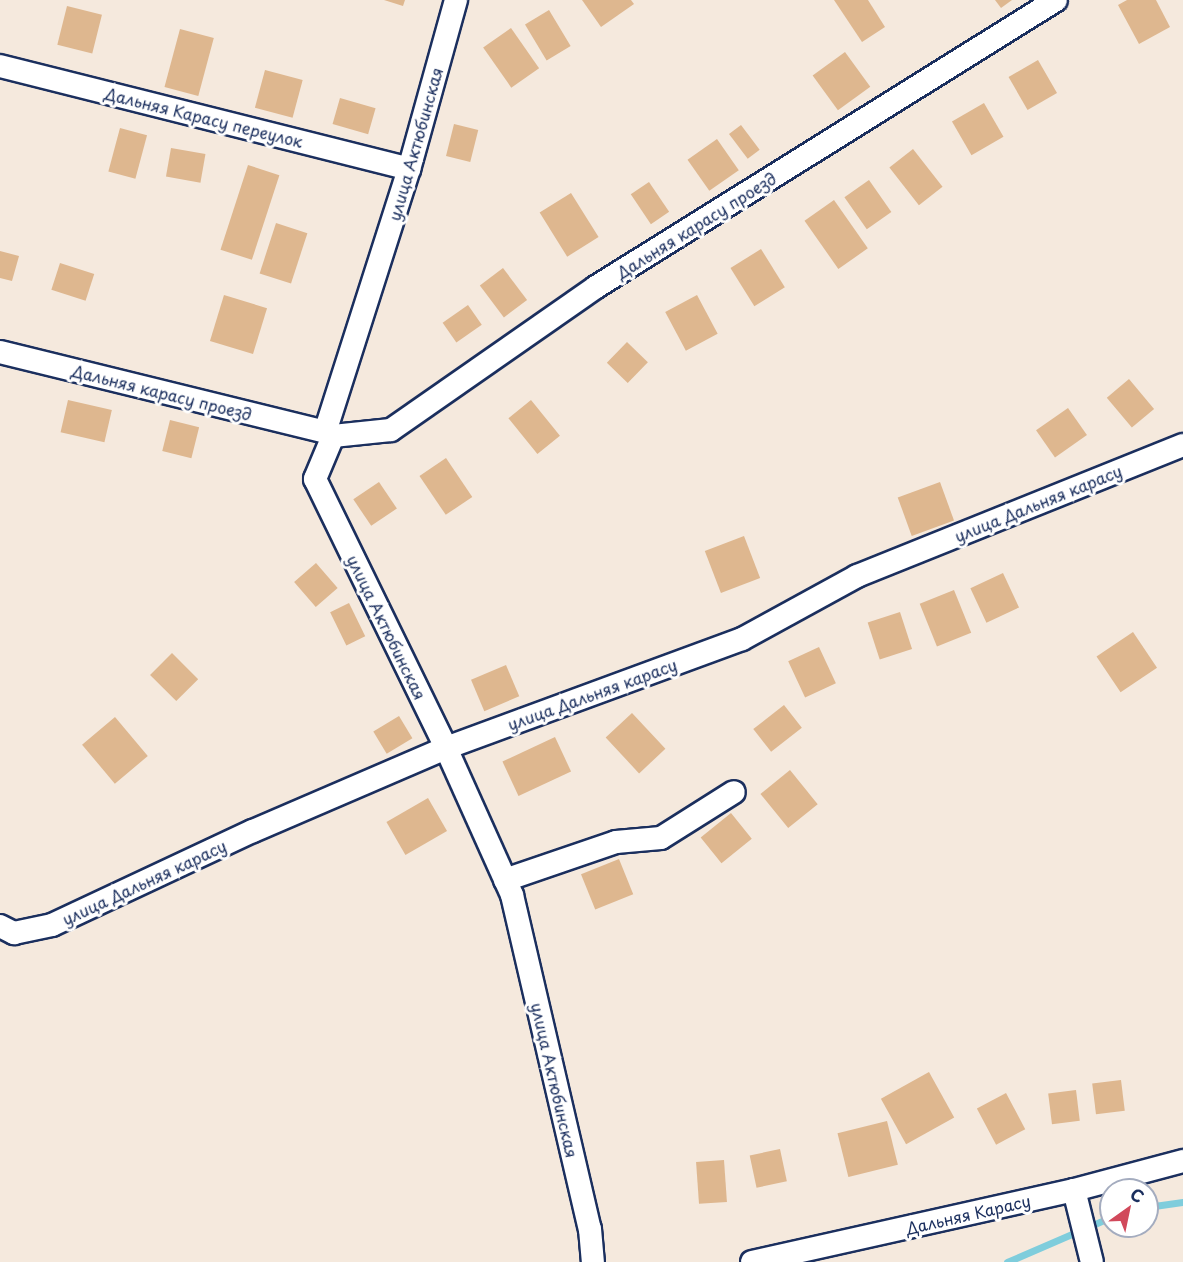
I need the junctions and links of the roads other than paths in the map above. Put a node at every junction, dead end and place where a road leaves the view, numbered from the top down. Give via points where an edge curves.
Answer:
1 (456, 0) edge
2 (1056, 0) edge
3 (0, 66) edge
4 (409, 169) junction
5 (0, 352) edge
6 (329, 434) junction
7 (1183, 445) edge
8 (446, 748) junction
9 (734, 792) dead end
10 (505, 880) junction
11 (0, 926) edge
12 (1183, 1161) edge
13 (1074, 1190) junction
14 (592, 1262) edge
15 (603, 1262) edge
16 (752, 1262) edge
17 (1092, 1262) edge

1 - 4 street, улица Актюбинская
2 - 6 street, Дальняя карасу проезд via 596,287 391,430
3 - 4 street, Дальняя Карасу переулок
4 - 6 street, улица Актюбинская
5 - 6 street, Дальняя карасу проезд
6 - 8 street, улица Актюбинская via 315,479
7 - 8 street, улица Дальняя карасу via 857,576 742,639
8 - 10 street, улица Актюбинская
8 - 11 street, улица Дальняя карасу via 253,831 52,925 14,933
9 - 10 street via 661,838 616,842
10 - 14 street, улица Актюбинская via 512,895 585,1206
12 - 13 street, Дальняя Карасу
13 - 16 street, Дальняя Карасу
13 - 17 street
14 - 15 street

